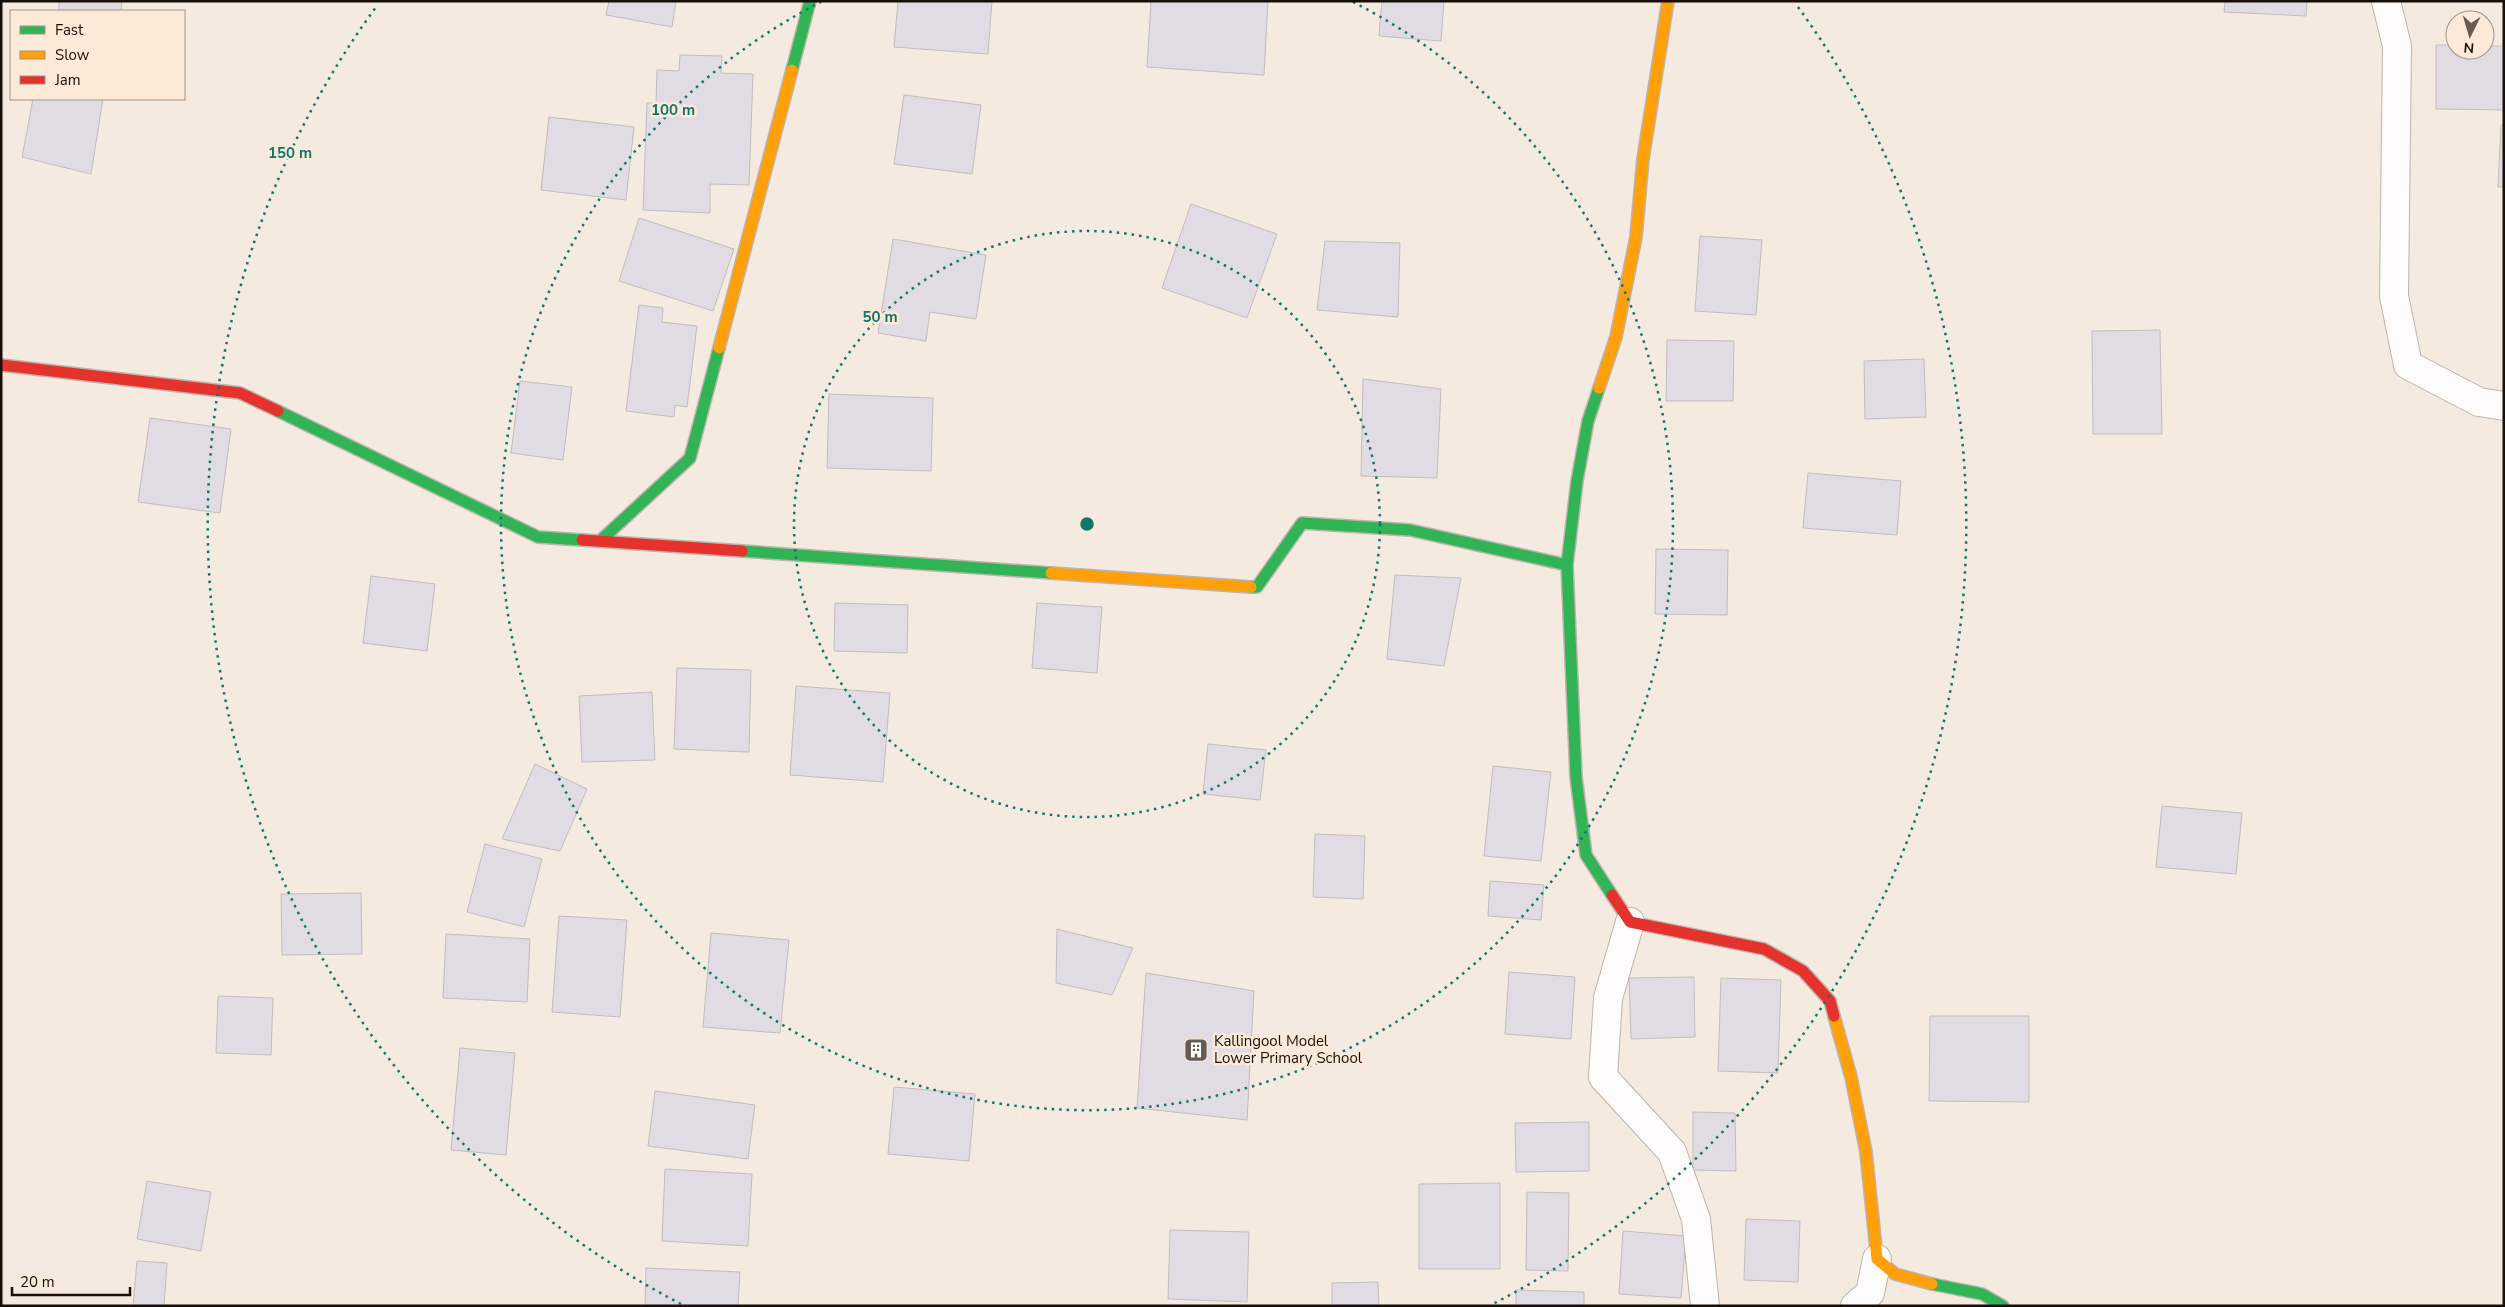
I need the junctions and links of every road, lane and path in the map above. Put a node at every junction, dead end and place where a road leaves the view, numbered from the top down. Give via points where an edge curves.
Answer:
1 (810, 1) edge
2 (1668, 1) edge
3 (2386, 1) edge
4 (1, 365) edge
5 (2504, 406) edge
6 (600, 542) junction
7 (1567, 565) junction
8 (1630, 922) junction
9 (1877, 1259) junction
10 (1705, 1306) edge
11 (1855, 1306) edge
12 (2003, 1306) edge

1 - 6 street via 690,458
2 - 7 street via 1643,159 1636,237 1616,337 1588,421
3 - 5 street via 2397,46 2394,296 2408,365 2479,402
4 - 6 street via 240,394 538,537
6 - 7 street via 1257,587 1302,523 1410,530
7 - 8 street via 1576,777 1586,855
8 - 9 street via 1764,949 1803,971 1830,1001 1851,1077 1866,1152
8 - 10 street via 1608,998 1603,1077 1672,1152 1696,1220
9 - 11 street via 1870,1293
9 - 12 street via 1894,1274 1922,1283 1969,1290

